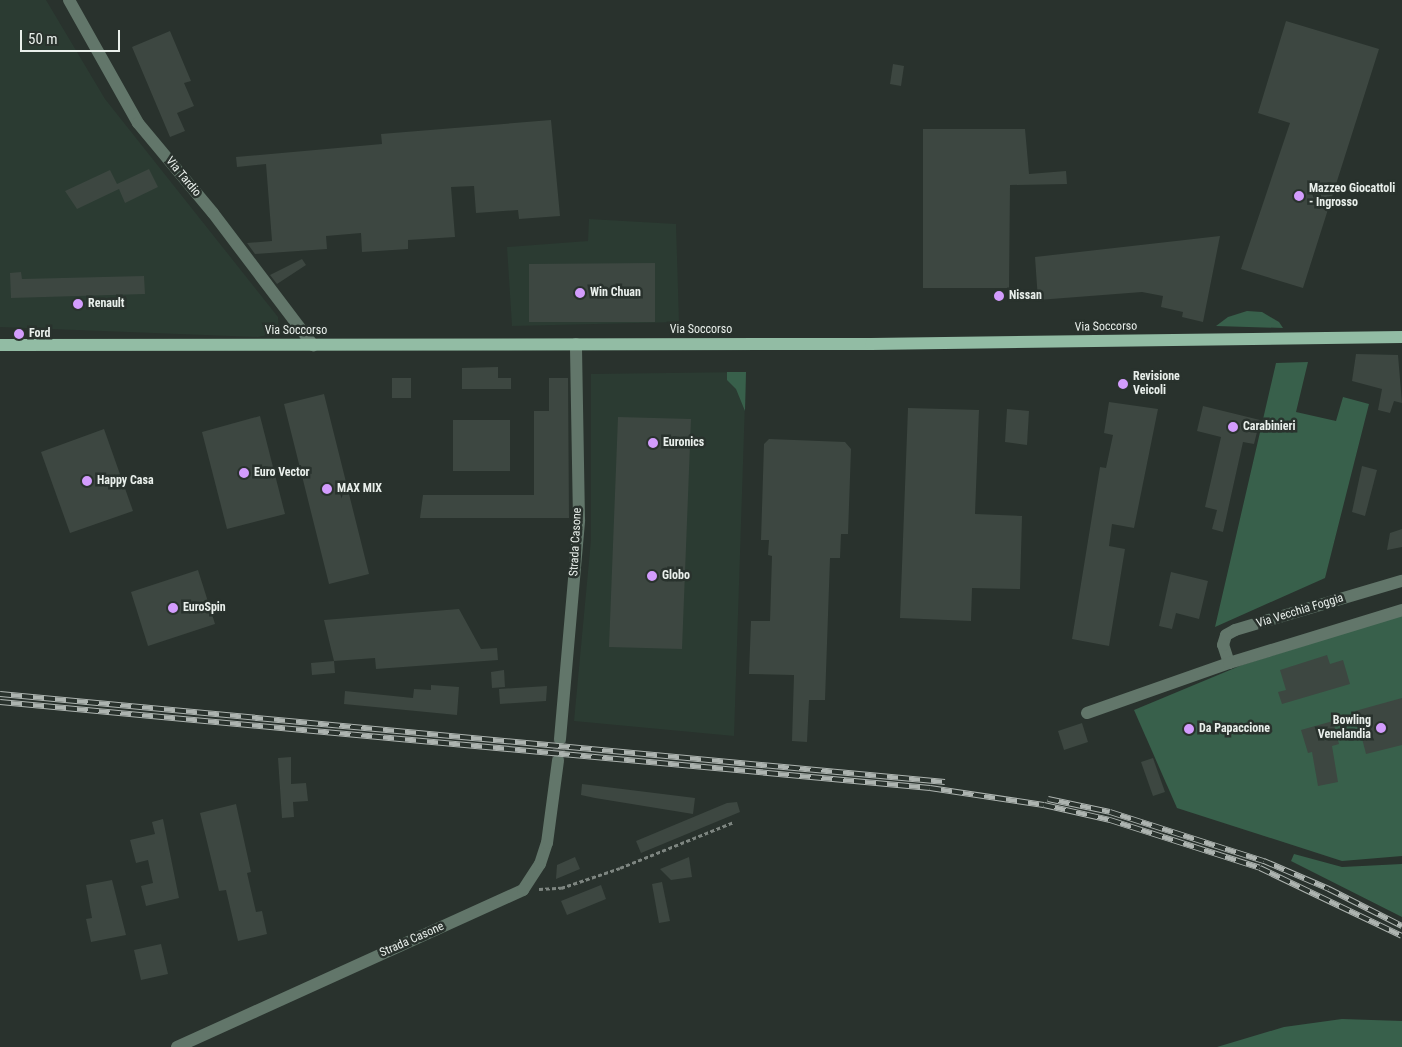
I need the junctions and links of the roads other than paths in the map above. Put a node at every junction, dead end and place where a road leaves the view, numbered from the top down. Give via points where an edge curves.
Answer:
1 (70, 0) edge
2 (1402, 337) edge
3 (576, 344) junction
4 (0, 345) edge
5 (313, 345) junction
6 (1402, 581) edge
7 (1402, 610) edge
8 (1229, 663) junction
9 (1087, 713) dead end
10 (560, 739) tunnel mouth
11 (558, 760) tunnel mouth
12 (177, 1047) edge

1 - 5 street, Via Tardio via 138,123 213,213
2 - 3 main road, Via Soccorso
3 - 5 main road, Via Soccorso
3 - 10 street, Strada Casone via 579,520
4 - 5 main road, Via Soccorso
6 - 8 street, Via Vecchia Foggia via 1235,630 1226,635 1223,645
7 - 8 street
8 - 9 street
11 - 12 street, Strada Casone via 547,843 540,864 523,890

